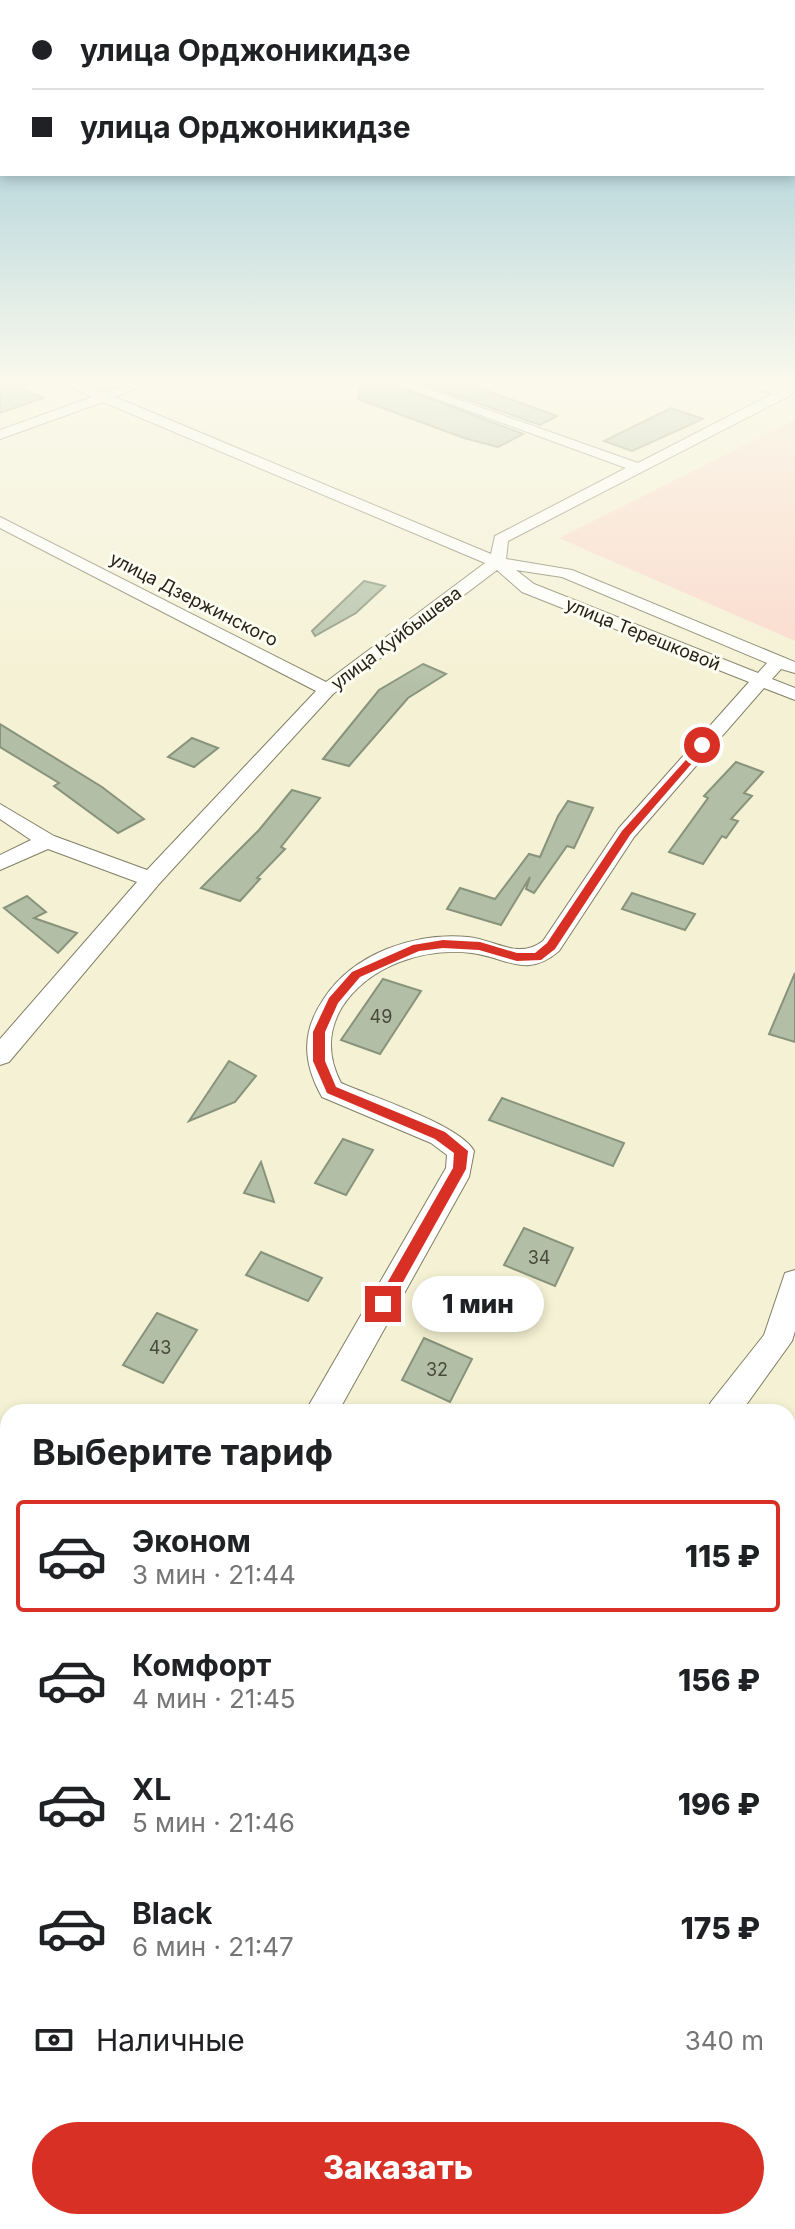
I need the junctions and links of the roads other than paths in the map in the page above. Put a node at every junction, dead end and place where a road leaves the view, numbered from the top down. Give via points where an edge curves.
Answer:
1 (313, 485) edge
2 (606, 485) edge
3 (0, 522) edge
4 (497, 562) junction
5 (777, 669) edge
6 (327, 690) junction
7 (795, 694) edge
8 (0, 810) edge
9 (47, 841) junction
10 (0, 863) edge
11 (151, 879) junction
12 (0, 1056) edge
13 (795, 1282) edge
14 (326, 1404) edge
15 (728, 1404) edge

1 - 4 street, улица Терешковой
2 - 4 street, улица Куйбышева via 501,539
3 - 6 street, улица Дзержинского
4 - 5 street, улица Терешковой via 566,573
4 - 5 street, улица Терешковой via 528,588
4 - 6 street, улица Куйбышева
5 - 7 street, улица Терешковой
5 - 14 street via 626,833 551,946 537,957 480,946 417,948 356,975 333,1001 319,1032 319,1061 331,1090 440,1136 461,1151 459,1169
6 - 11 street, улица Куйбышева
8 - 9 street
9 - 10 street
9 - 11 street
11 - 12 street, улица Куйбышева
13 - 15 street via 777,1341

